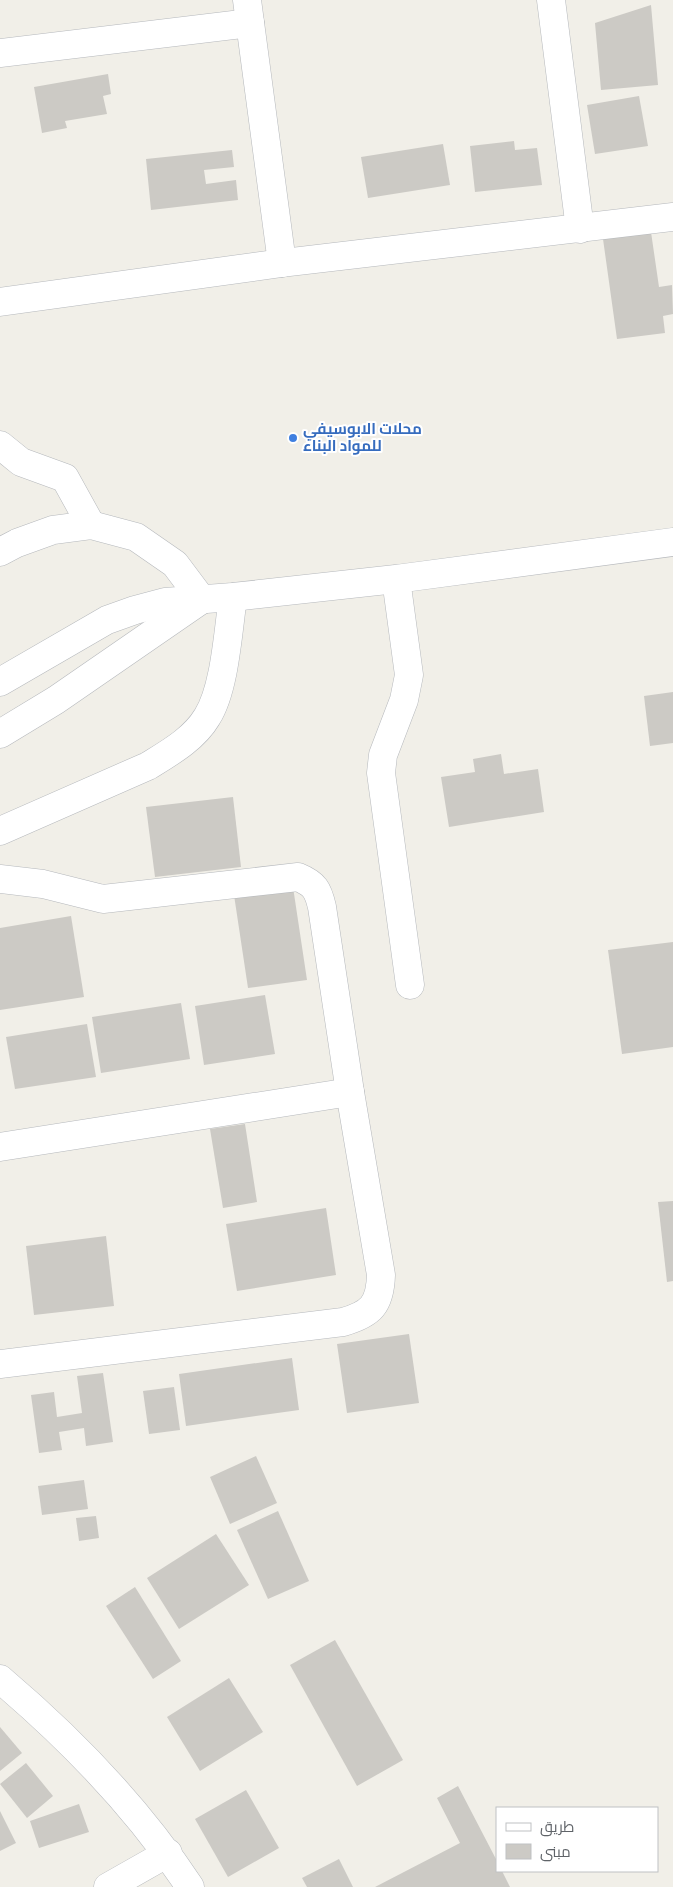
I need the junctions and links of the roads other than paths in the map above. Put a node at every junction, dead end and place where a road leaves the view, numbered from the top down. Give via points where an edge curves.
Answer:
1 (551, 0) edge
2 (248, 11) edge
3 (0, 53) edge
4 (673, 217) edge
5 (580, 229) junction
6 (282, 263) junction
7 (0, 302) edge
8 (0, 445) edge
9 (91, 525) junction
10 (673, 542) edge
11 (0, 552) edge
12 (396, 579) junction
13 (232, 597) junction
14 (202, 600) junction
15 (0, 682) edge
16 (0, 734) edge
17 (0, 831) edge
18 (0, 879) edge
19 (410, 985) dead end
20 (350, 1092) junction
21 (0, 1147) edge
22 (0, 1364) edge
23 (0, 1679) edge
24 (168, 1853) junction
25 (108, 1887) edge
26 (190, 1887) edge

1 - 5 street
2 - 3 street
2 - 6 street
4 - 5 street
5 - 6 street
6 - 7 street
8 - 9 street via 20,462 65,478
9 - 11 street via 53,530
9 - 14 street via 136,537 175,564
10 - 12 street
12 - 13 street
12 - 19 street via 409,676 404,700 383,755 381,773
13 - 14 street
13 - 17 street via 218,691 208,717 190,736 148,766
14 - 15 street via 164,602 107,620
14 - 16 street via 56,700
18 - 20 street via 44,884 103,899 298,877 311,883 319,894 322,908
20 - 21 street
20 - 22 street via 381,1275 380,1292 366,1312 342,1322
23 - 24 street via 77,1749
24 - 25 street
24 - 26 street

